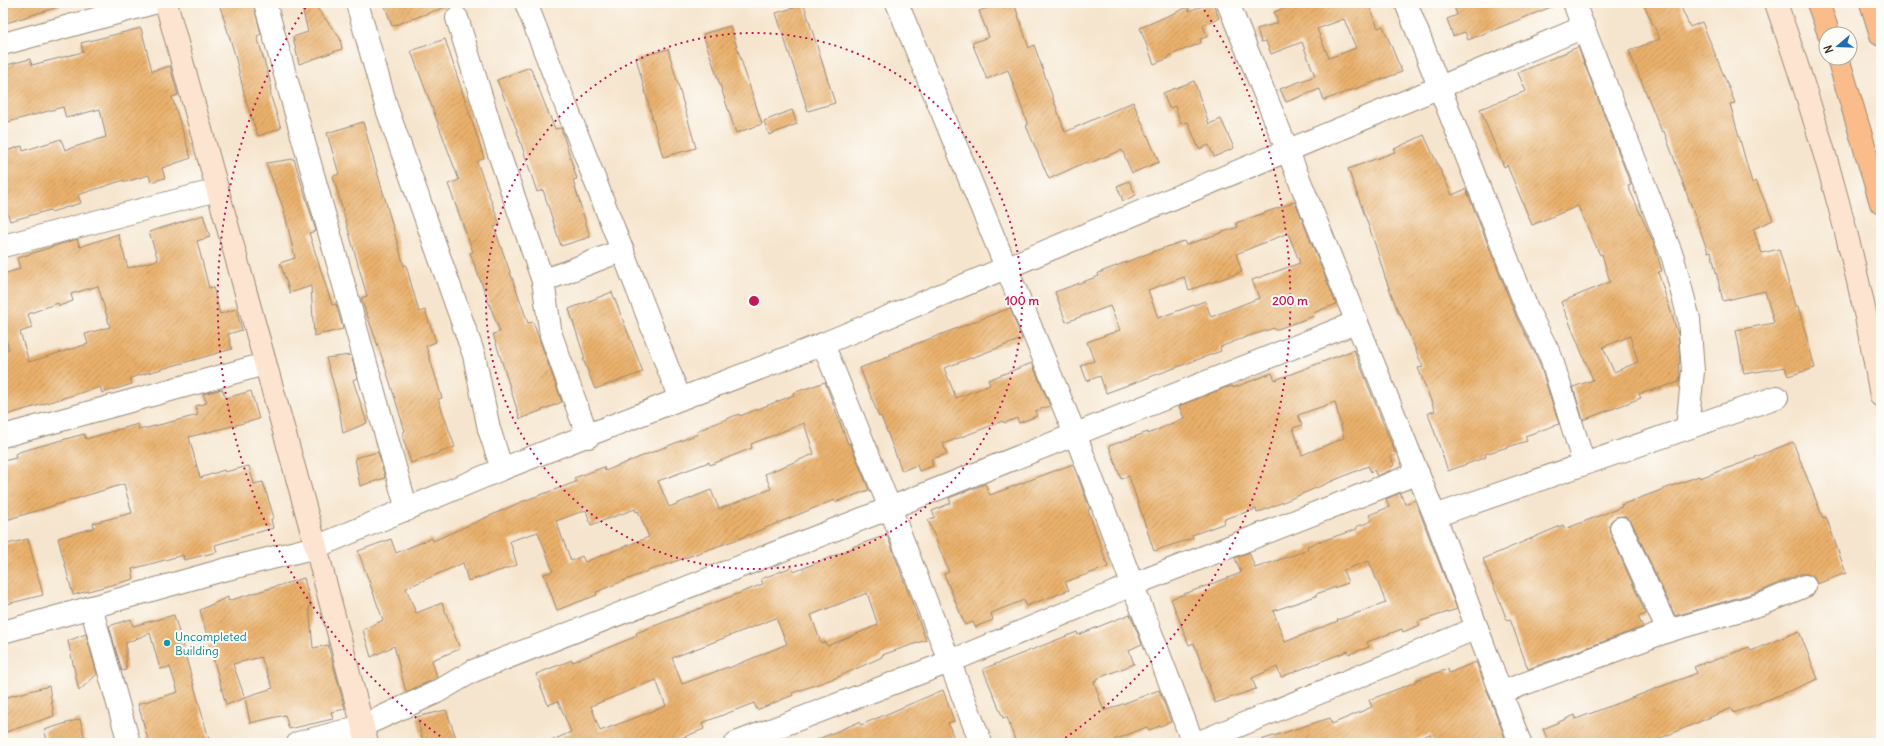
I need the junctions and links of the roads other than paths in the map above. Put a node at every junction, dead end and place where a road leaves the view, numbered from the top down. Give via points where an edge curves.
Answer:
1 (154, 3) edge
2 (166, 3) edge
3 (265, 3) edge
4 (357, 3) edge
5 (526, 3) edge
6 (896, 3) edge
7 (1228, 3) edge
8 (1406, 3) edge
9 (1574, 3) edge
10 (1776, 3) edge
11 (1818, 3) edge
12 (1871, 3) edge
13 (457, 18) dead end
14 (1826, 26) edge
15 (1584, 27) junction
16 (1881, 35) edge
17 (3, 44) edge
18 (1840, 66) edge
19 (1439, 87) junction
20 (1288, 151) junction
21 (217, 190) junction
22 (1881, 203) edge
23 (3, 246) edge
24 (623, 250) junction
25 (1005, 268) junction
26 (543, 280) junction
27 (1357, 322) junction
28 (823, 344) junction
29 (266, 364) junction
30 (1881, 396) edge
31 (1777, 397) dead end
32 (680, 399) junction
33 (1687, 428) junction
34 (1075, 434) junction
35 (3, 436) edge
36 (588, 437) junction
37 (1584, 464) junction
38 (502, 469) junction
39 (1418, 472) junction
40 (890, 508) junction
41 (407, 510) junction
42 (1435, 516) junction
43 (1621, 528) dead end
44 (316, 547) junction
45 (1132, 586) junction
46 (1805, 586) dead end
47 (91, 607) junction
48 (1477, 628) junction
49 (1668, 631) junction
50 (3, 632) edge
51 (949, 662) junction
52 (1502, 692) junction
53 (365, 734) edge
54 (129, 743) edge
55 (298, 743) edge
56 (736, 743) edge
57 (981, 743) edge
58 (1193, 743) edge
59 (1197, 743) edge
60 (1520, 743) edge

1 - 17 street
2 - 21 street
3 - 41 street
4 - 38 street via 387,109 474,354 489,429
5 - 24 street
6 - 25 street
7 - 20 street
8 - 19 street
9 - 15 street
10 - 30 street via 1798,66 1842,218 1873,349
11 - 14 highway
12 - 16 highway
13 - 26 street via 496,145
15 - 19 street
15 - 33 street via 1673,258 1689,319 1693,371
18 - 22 highway
19 - 20 street
19 - 37 street via 1528,311 1551,357
20 - 25 street
20 - 27 street
21 - 23 street
21 - 29 street
24 - 26 street
24 - 32 street
25 - 28 street
25 - 34 street
26 - 36 street via 551,335
27 - 34 street
27 - 39 street
28 - 32 street
28 - 40 street
29 - 35 street
29 - 44 street
31 - 33 street
32 - 36 street
33 - 37 street
34 - 40 street
34 - 45 street
36 - 38 street
37 - 42 street
38 - 41 street
39 - 42 street
39 - 45 street
40 - 51 street
40 - 53 street via 473,671
41 - 44 street
42 - 48 street
43 - 49 street
44 - 47 street
44 - 53 street
45 - 51 street
45 - 58 street
46 - 49 street via 1765,603
47 - 50 street
47 - 54 street
48 - 52 street
48 - 59 street
49 - 52 street
51 - 56 street
51 - 57 street
52 - 60 street
53 - 55 street

